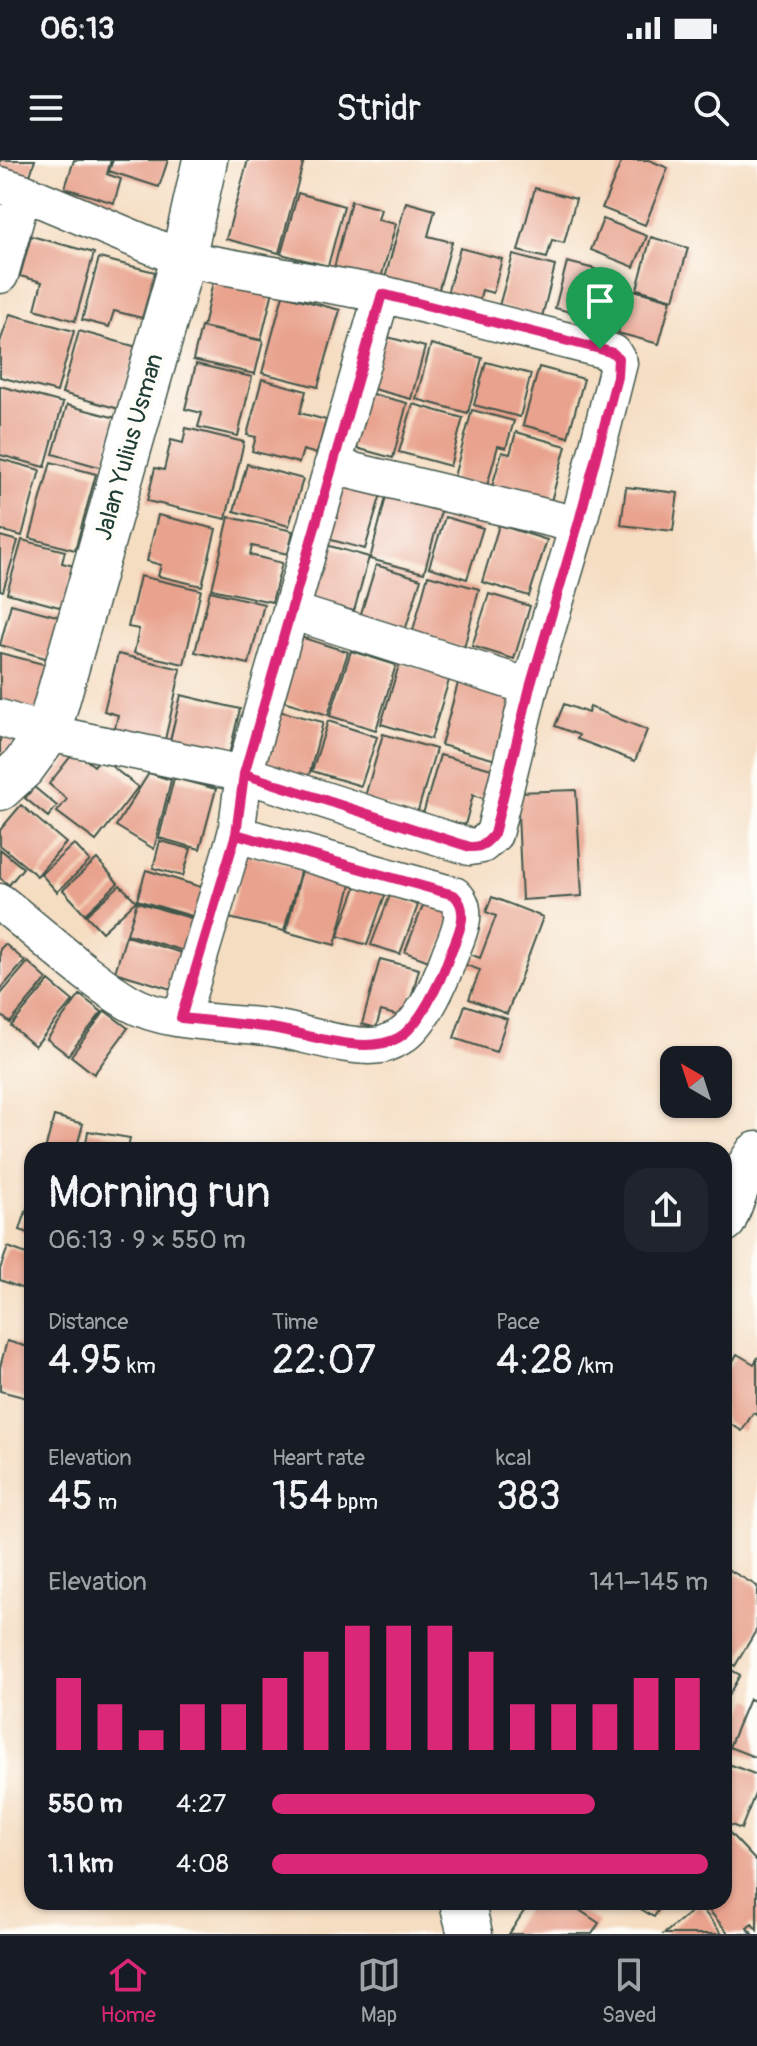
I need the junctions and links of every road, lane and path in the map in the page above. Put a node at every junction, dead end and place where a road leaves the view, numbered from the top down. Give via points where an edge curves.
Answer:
1 (205, 160) edge
2 (12, 188) edge
3 (183, 259) junction
4 (0, 275) edge
5 (382, 294) junction
6 (332, 466) junction
7 (578, 525) junction
8 (291, 611) junction
9 (530, 687) junction
10 (0, 718) edge
11 (48, 733) junction
12 (244, 774) junction
13 (0, 788) edge
14 (236, 834) junction
15 (0, 902) edge
16 (181, 1018) junction
17 (757, 1154) edge
18 (732, 1200) edge
19 (464, 1910) edge
20 (470, 1934) edge

1 - 3 street, Jalan Yulius Usman
2 - 3 street
2 - 4 street
3 - 5 street
3 - 11 street, Jalan Yulius Usman
5 - 6 street
5 - 7 street via 618,358
6 - 7 street
6 - 8 street
7 - 9 street
8 - 9 street
8 - 12 street
9 - 12 street via 494,834 477,847
10 - 11 street
11 - 12 street
11 - 13 street
12 - 14 street
14 - 16 street
14 - 16 street via 454,895 462,919 445,967 416,1021 401,1037 381,1045
15 - 16 street via 130,1003
17 - 18 street
19 - 20 street

